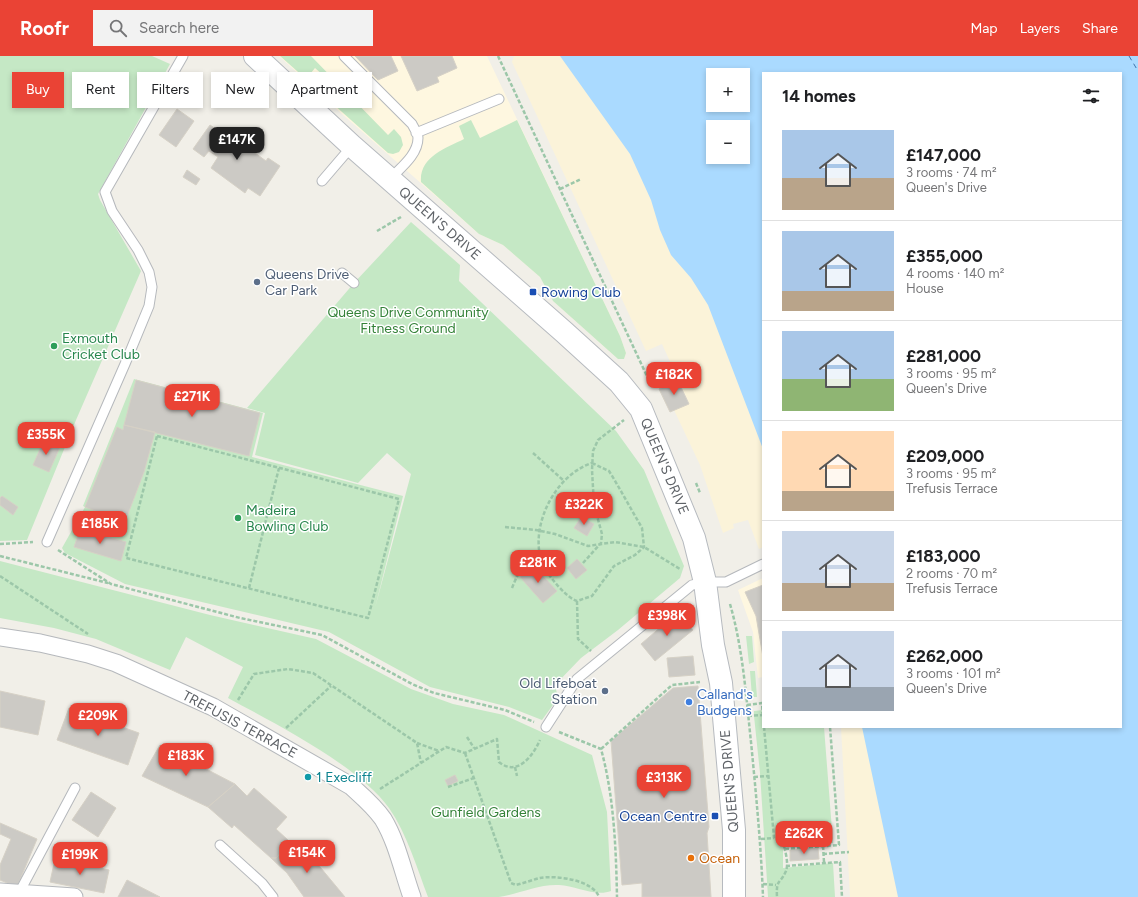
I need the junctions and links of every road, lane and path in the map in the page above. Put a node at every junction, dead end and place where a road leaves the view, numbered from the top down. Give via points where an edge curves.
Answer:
1 (183, 56) edge
2 (255, 56) edge
3 (344, 56) edge
4 (498, 56) edge
5 (498, 99) dead end
6 (416, 133) junction
7 (352, 146) junction
8 (390, 179) junction
9 (581, 179) dead end
10 (322, 181) dead end
11 (560, 189) junction
12 (403, 215) dead end
13 (377, 231) dead end
14 (342, 273) dead end
15 (354, 283) dead end
16 (653, 390) dead end
17 (626, 418) dead end
18 (534, 453) dead end
19 (592, 463) junction
20 (279, 468) junction
21 (563, 480) junction
22 (695, 481) dead end
23 (701, 496) dead end
24 (505, 527) dead end
25 (541, 532) junction
26 (47, 542) junction
27 (601, 543) junction
28 (0, 544) edge
29 (644, 547) junction
30 (0, 556) edge
31 (541, 558) junction
32 (583, 563) dead end
33 (762, 564) edge
34 (0, 576) edge
35 (706, 579) junction
36 (111, 584) junction
37 (249, 588) junction
38 (512, 588) dead end
39 (577, 601) junction
40 (0, 637) edge
41 (88, 654) junction
42 (599, 659) junction
43 (703, 682) dead end
44 (331, 686) junction
45 (762, 703) edge
46 (747, 705) junction
47 (230, 716) junction
48 (748, 716) junction
49 (762, 717) edge
50 (546, 727) junction
51 (764, 728) edge
52 (830, 728) edge
53 (467, 736) dead end
54 (276, 742) junction
55 (417, 743) junction
56 (474, 748) junction
57 (537, 748) dead end
58 (601, 749) junction
59 (439, 752) junction
60 (465, 753) junction
61 (421, 762) junction
62 (515, 767) junction
63 (517, 776) dead end
64 (768, 776) junction
65 (754, 777) junction
66 (474, 778) junction
67 (448, 787) dead end
68 (75, 788) dead end
69 (366, 799) junction
70 (774, 838) junction
71 (761, 839) junction
72 (220, 845) dead end
73 (823, 846) junction
74 (785, 849) junction
75 (849, 852) dead end
76 (824, 854) junction
77 (824, 862) junction
78 (786, 866) junction
79 (763, 884) junction
80 (776, 885) junction
81 (0, 892) edge
82 (20, 893) junction
83 (74, 897) edge
84 (273, 897) edge
85 (412, 897) edge
86 (599, 897) edge
87 (617, 897) edge
88 (734, 897) edge
89 (763, 897) edge
90 (777, 897) edge
91 (842, 897) edge

1 - 26 lane via 105,192 112,212 138,250 149,272 152,287 149,306
2 - 7 street, QUEEN'S DRIVE
3 - 6 lane via 412,124
4 - 11 path
5 - 6 lane
6 - 8 lane via 419,137 411,156
7 - 8 street, QUEEN'S DRIVE
7 - 10 lane
8 - 35 street, QUEEN'S DRIVE via 619,382 641,408 694,538
9 - 11 path
11 - 16 path
12 - 13 path
14 - 15 lane
17 - 19 path via 598,440 593,451
18 - 21 path
19 - 21 path
19 - 27 path via 594,505 602,534
19 - 29 path via 609,471 614,479 642,528
20 - 37 path
20 - 37 path via 399,499 368,618
20 - 37 path via 157,436 126,558
21 - 25 path via 545,509
22 - 23 path
24 - 25 path
25 - 27 path via 555,534 588,546
25 - 31 path
26 - 28 path
26 - 36 path
27 - 29 path via 615,542
27 - 32 path
29 - 35 path
29 - 39 path via 614,566 592,596
30 - 36 path
31 - 38 path via 517,576
31 - 39 path via 546,572 554,582 571,599
33 - 35 lane
34 - 41 path via 88,634 92,638
35 - 42 lane via 692,585
35 - 46 path via 740,641
35 - 88 street, QUEEN'S DRIVE via 713,645 721,683 734,830
36 - 50 path via 240,618 322,635 412,684 434,693 505,710
39 - 42 path via 578,639
40 - 41 street, TREFUSIS TERRACE
41 - 47 street, TREFUSIS TERRACE via 159,682
42 - 50 lane via 577,679
43 - 58 path via 672,685
44 - 47 path via 313,673 301,670 288,669 254,674
44 - 54 path via 282,731
44 - 55 path
45 - 46 path
46 - 48 path
47 - 54 street, TREFUSIS TERRACE
48 - 49 path
48 - 65 path
50 - 58 path
51 - 64 path
52 - 73 path via 839,845
53 - 56 path
54 - 69 street, TREFUSIS TERRACE via 351,786
55 - 59 path
55 - 61 path
56 - 60 path
56 - 62 path via 497,738 499,762 505,767
57 - 62 path via 526,761
58 - 87 path via 617,853
59 - 60 path via 446,747
59 - 61 path
60 - 66 path
61 - 69 path
62 - 63 path
64 - 65 path
64 - 70 path
65 - 71 path
66 - 67 path
66 - 86 path via 511,883 516,885 541,878 559,877 590,887
68 - 82 lane
69 - 85 street, TREFUSIS TERRACE via 383,819
70 - 71 path
70 - 74 path via 783,842
71 - 79 path
72 - 84 lane
73 - 74 path
73 - 76 path
74 - 78 path
75 - 76 path
76 - 77 path
77 - 78 path
77 - 91 path via 840,862
78 - 80 path
79 - 80 path
79 - 89 path
80 - 90 path
81 - 82 street
82 - 83 street

